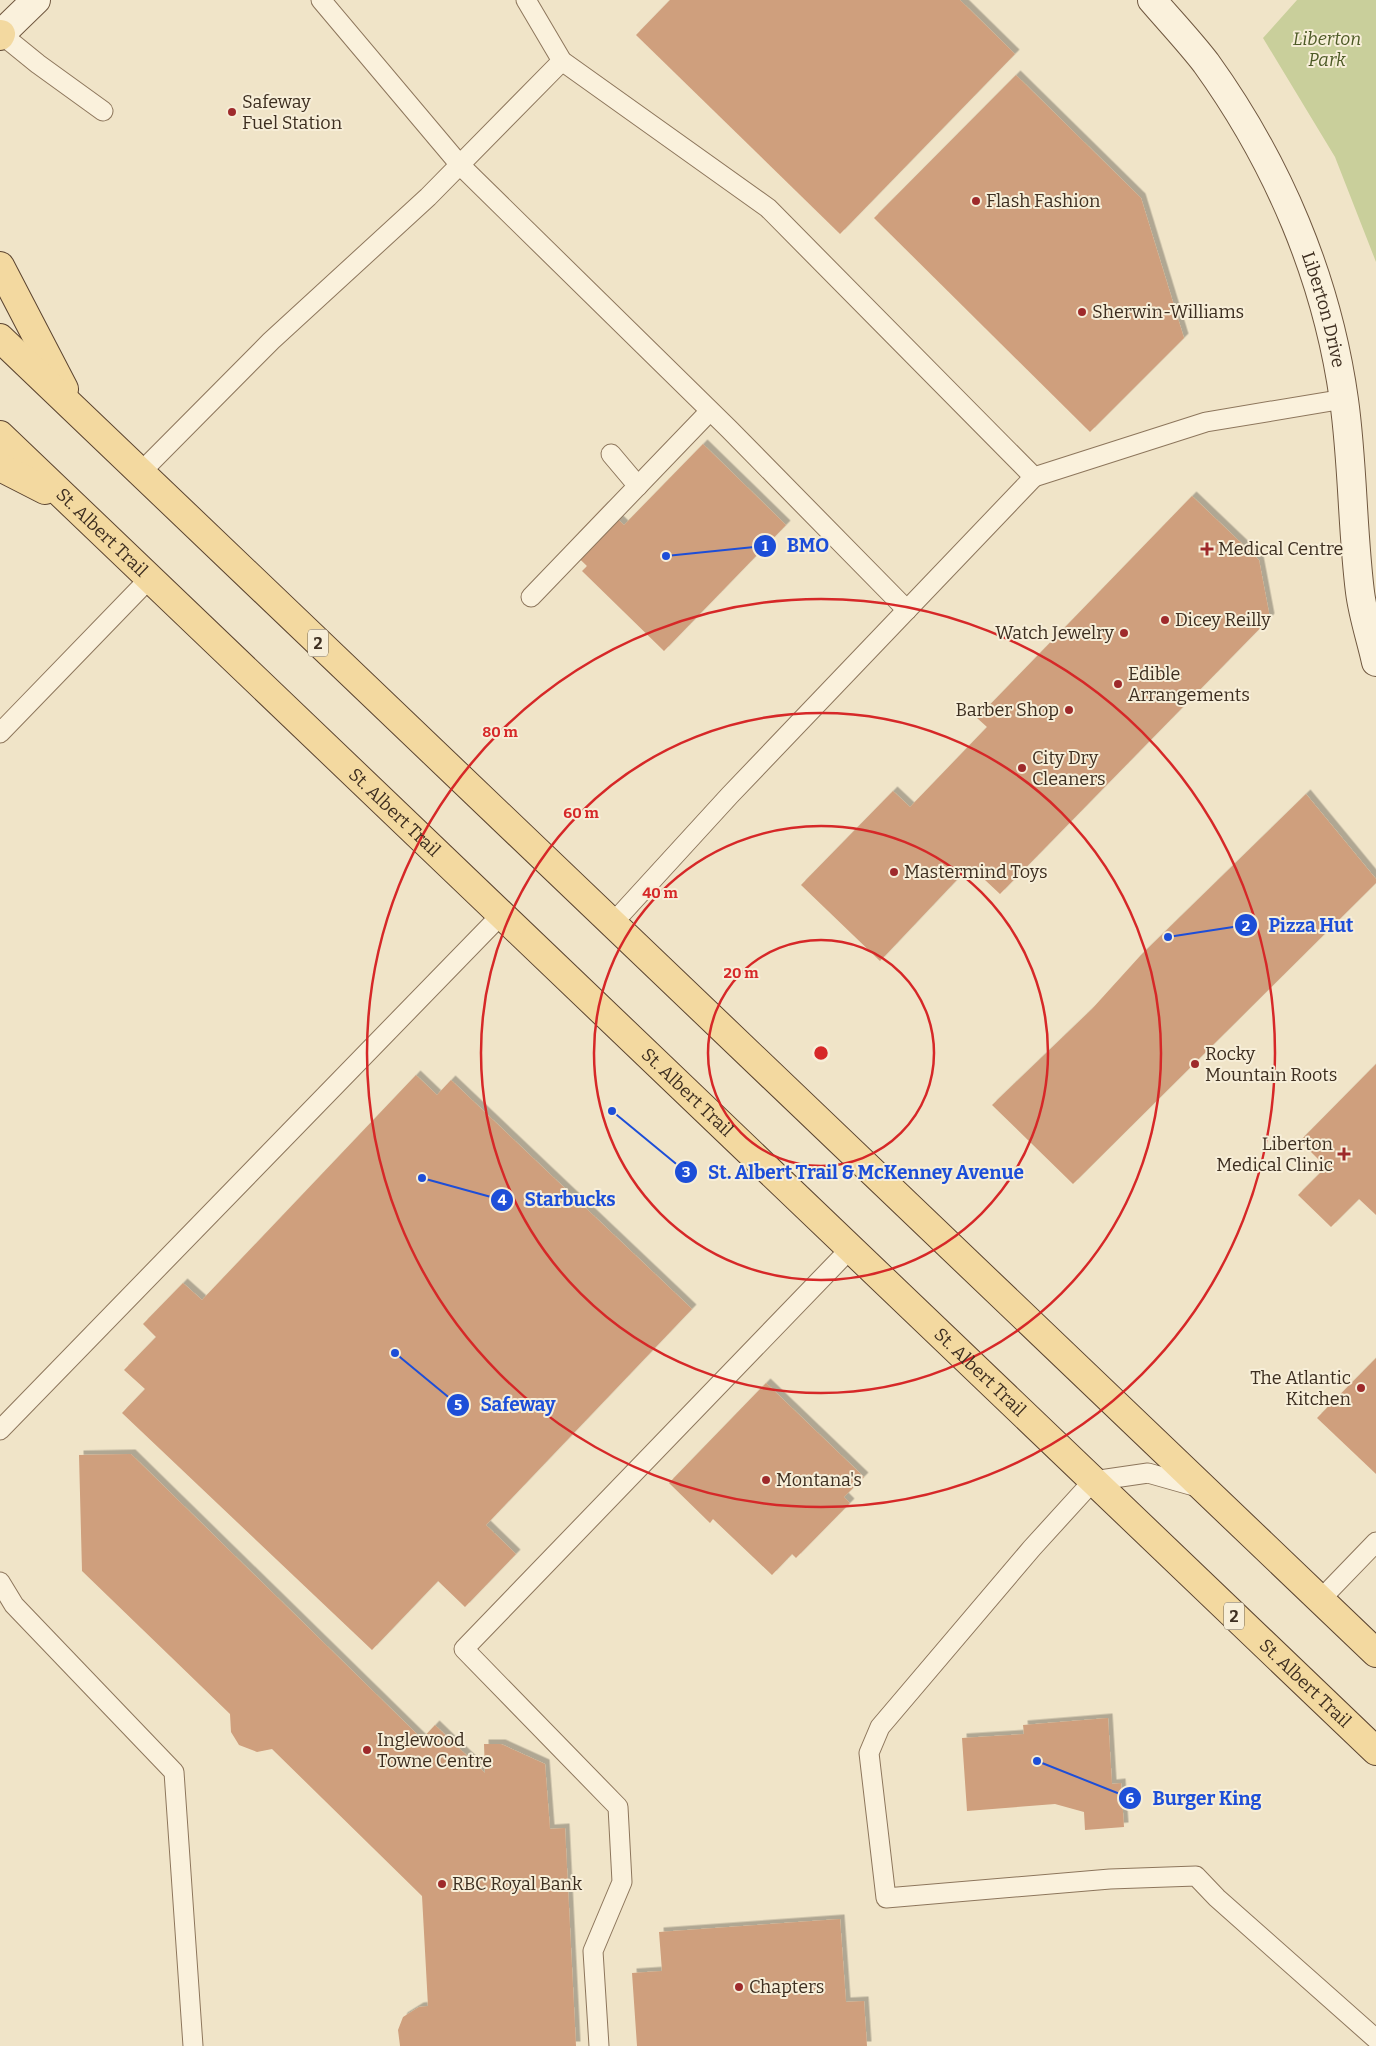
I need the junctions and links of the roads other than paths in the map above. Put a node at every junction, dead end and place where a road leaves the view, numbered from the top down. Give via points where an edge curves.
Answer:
1 (36, 0) edge
2 (321, 0) edge
3 (526, 0) edge
4 (1152, 0) edge
5 (0, 35) edge
6 (562, 61) junction
7 (102, 111) dead end
8 (460, 165) junction
9 (0, 266) edge
10 (0, 338) edge
11 (1344, 399) junction
12 (74, 408) junction
13 (710, 411) junction
14 (0, 435) edge
15 (611, 454) dead end
16 (0, 467) edge
17 (140, 473) junction
18 (1034, 477) junction
19 (638, 486) junction
20 (72, 504) junction
21 (150, 578) junction
22 (531, 597) dead end
23 (907, 610) junction
24 (1376, 662) edge
25 (0, 733) edge
26 (502, 915) junction
27 (612, 924) junction
28 (851, 1248) junction
29 (0, 1430) edge
30 (1093, 1481) junction
31 (1205, 1489) junction
32 (1376, 1542) edge
33 (0, 1582) edge
34 (1320, 1600) junction
35 (1376, 1653) edge
36 (1376, 1751) edge
37 (1376, 2039) edge
38 (193, 2046) edge
39 (599, 2046) edge

1 - 5 street
2 - 8 lane
3 - 6 lane
4 - 11 street, Liberton Drive via 1205,62 1259,146 1282,191 1314,272
5 - 7 lane
6 - 8 lane
6 - 18 lane via 768,208
8 - 13 lane
8 - 17 lane via 271,341
9 - 12 main road
10 - 12 main road, 2
11 - 18 lane via 1206,422
11 - 24 street, Liberton Drive via 1361,595
12 - 17 main road, 2
13 - 19 lane
13 - 23 lane
14 - 20 main road, St. Albert Trail / 2
15 - 19 lane
16 - 20 main road
17 - 27 main road, 2
18 - 23 lane
19 - 22 lane
20 - 21 main road, St. Albert Trail / 2
21 - 25 lane
21 - 26 main road, St. Albert Trail / 2
23 - 27 lane
26 - 28 main road, St. Albert Trail / 2
26 - 29 lane
27 - 31 main road, 2
28 - 30 main road, St. Albert Trail / 2
28 - 39 lane via 464,1649 618,1806 622,1882 593,1951
30 - 31 lane via 1148,1473
30 - 36 main road, St. Albert Trail / 2
30 - 37 lane via 880,1727 869,1753 886,1898 1110,1879 1196,1876
31 - 34 main road, 2
32 - 34 lane
33 - 38 lane via 14,1605 174,1772
34 - 35 main road, 2

